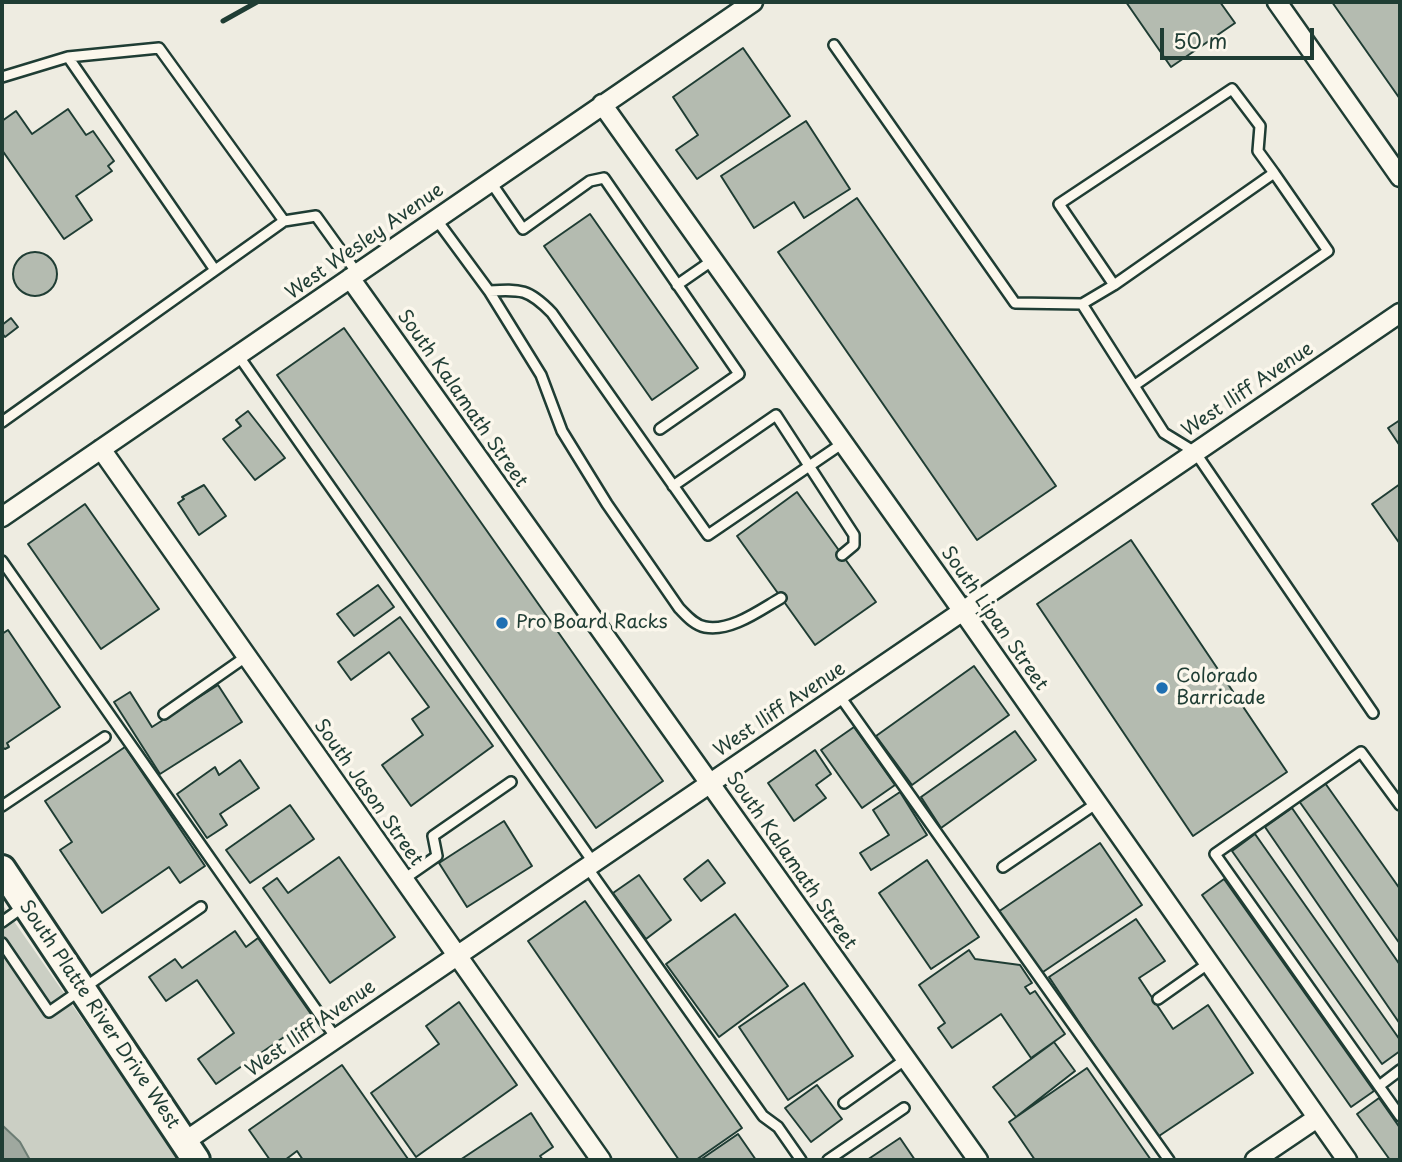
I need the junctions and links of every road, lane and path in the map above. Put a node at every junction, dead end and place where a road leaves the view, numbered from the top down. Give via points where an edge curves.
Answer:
1 (753, 2) edge
2 (1277, 2) edge
3 (834, 45) dead end
4 (68, 57) junction
5 (2, 77) edge
6 (603, 104) junction
7 (1274, 173) junction
8 (1400, 177) edge
9 (491, 181) junction
10 (436, 219) junction
11 (284, 221) junction
12 (713, 260) junction
13 (215, 270) junction
14 (354, 276) junction
15 (677, 285) junction
16 (1114, 285) junction
17 (489, 291) junction
18 (1082, 304) junction
19 (1400, 313) edge
20 (238, 355) junction
21 (1135, 385) junction
22 (2, 422) edge
23 (660, 429) dead end
24 (843, 443) junction
25 (101, 449) junction
26 (1195, 452) junction
27 (810, 465) junction
28 (673, 486) junction
29 (2, 517) edge
30 (842, 555) dead end
31 (2, 561) edge
32 (781, 598) dead end
33 (962, 610) junction
34 (247, 656) junction
35 (839, 695) junction
36 (164, 713) dead end
37 (1373, 713) dead end
38 (105, 737) dead end
39 (511, 782) dead end
40 (709, 783) junction
41 (1097, 803) junction
42 (1400, 805) edge
43 (2, 806) edge
44 (590, 864) junction
45 (1003, 867) dead end
46 (2, 869) edge
47 (404, 879) junction
48 (26, 905) junction
49 (201, 908) dead end
50 (2, 922) edge
51 (2, 943) edge
52 (457, 955) junction
53 (1209, 963) junction
54 (82, 990) junction
55 (1158, 999) dead end
56 (336, 1038) junction
57 (906, 1059) junction
58 (1400, 1070) edge
59 (1379, 1086) junction
60 (844, 1103) dead end
61 (904, 1108) dead end
62 (1400, 1116) edge
63 (1317, 1118) junction
64 (190, 1151) edge
65 (601, 1160) edge
66 (801, 1160) edge
67 (828, 1160) edge
68 (978, 1160) edge
69 (1169, 1160) edge
70 (1255, 1160) edge
71 (1347, 1160) edge

1 - 6 street, West Wesley Avenue
2 - 8 street
3 - 18 lane via 1015,303
4 - 5 lane
4 - 11 lane via 159,48
4 - 13 lane
6 - 9 street, West Wesley Avenue
6 - 12 street, South Lipan Street
7 - 16 lane
7 - 16 lane via 1258,151 1260,127 1232,89 1059,204
7 - 21 lane via 1328,251
9 - 10 street, West Wesley Avenue
9 - 15 lane via 523,229 590,181 604,178
10 - 14 street, West Wesley Avenue
10 - 17 lane
11 - 13 lane
11 - 14 lane via 316,216
12 - 15 lane
12 - 24 street, South Lipan Street
13 - 22 lane
14 - 20 street, West Wesley Avenue
14 - 40 street, South Kalamath Street
15 - 23 lane via 739,374
16 - 18 lane
17 - 28 lane via 515,289 537,296
17 - 32 lane via 541,375 562,431 607,504 691,621 705,627 724,626
18 - 21 lane
19 - 26 street, West Iliff Avenue
20 - 25 street, West Wesley Avenue
20 - 44 lane
21 - 26 lane via 1164,433
24 - 27 lane
24 - 33 street, South Lipan Street
25 - 29 street, West Wesley Avenue
25 - 34 street, South Jason Street
26 - 33 street, West Iliff Avenue
26 - 37 lane
27 - 28 lane via 708,535
27 - 28 lane via 775,415
27 - 30 lane via 854,535 854,545
31 - 56 lane
33 - 35 street, West Iliff Avenue
33 - 41 street, South Lipan Street
34 - 36 lane
34 - 47 street, South Jason Street
35 - 40 street, West Iliff Avenue
35 - 69 lane
38 - 43 lane
39 - 47 lane via 433,836 437,856
40 - 44 street, West Iliff Avenue
40 - 57 street, South Kalamath Street
41 - 45 lane
41 - 53 street, South Lipan Street
42 - 59 lane via 1361,752 1215,854
44 - 52 street, West Iliff Avenue
44 - 66 lane via 763,1116 778,1127
46 - 48 street, South Platte River Drive West
47 - 52 street, South Jason Street
48 - 50 lane
48 - 54 street, South Platte River Drive West
49 - 54 lane
51 - 54 lane via 49,1012
52 - 56 street, West Iliff Avenue
52 - 65 street, South Jason Street
53 - 55 lane
53 - 63 street, South Lipan Street
54 - 64 street, South Platte River Drive West
56 - 64 street, West Iliff Avenue
57 - 60 lane
57 - 68 street, South Kalamath Street
58 - 59 lane
59 - 62 lane
61 - 67 lane
63 - 70 street
63 - 71 street, South Lipan Street

